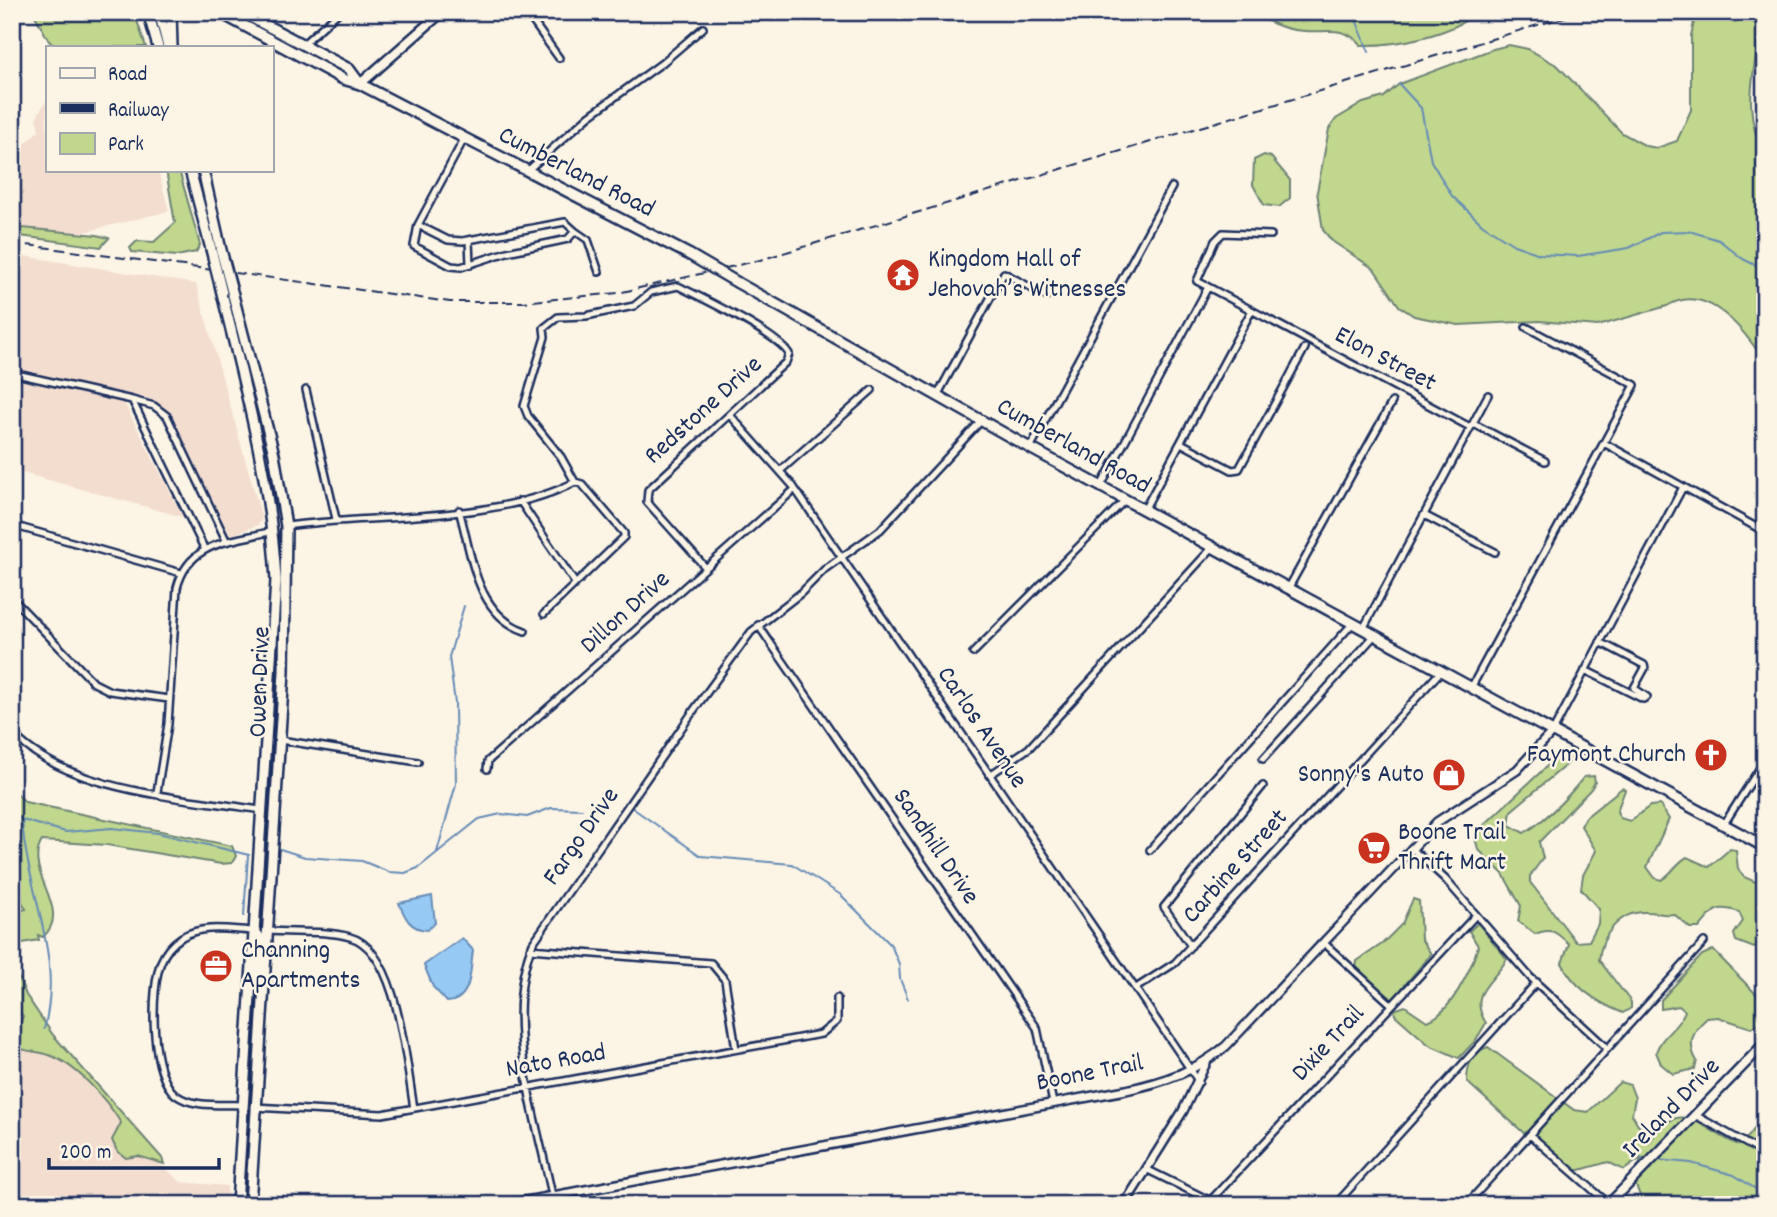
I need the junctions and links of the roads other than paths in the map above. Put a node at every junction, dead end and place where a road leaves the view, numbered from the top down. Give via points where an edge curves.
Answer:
1 (148, 12) edge
2 (159, 12) edge
3 (171, 12) edge
4 (219, 12) edge
5 (241, 12) edge
6 (339, 12) edge
7 (442, 12) edge
8 (526, 12) edge
9 (703, 28) dead end
10 (303, 45) junction
11 (158, 46) edge
12 (170, 46) edge
13 (170, 46) edge
14 (559, 58) dead end
15 (360, 84) junction
16 (464, 139) junction
17 (527, 171) junction
18 (191, 172) edge
19 (203, 172) edge
20 (1172, 187) dead end
21 (418, 225) junction
22 (575, 231) junction
23 (1271, 235) dead end
24 (469, 240) junction
25 (216, 250) junction
26 (470, 265) junction
27 (598, 272) dead end
28 (1209, 288) junction
29 (1046, 296) dead end
30 (1252, 310) junction
31 (1526, 327) dead end
32 (1305, 348) dead end
33 (12, 373) edge
34 (306, 390) dead end
35 (872, 390) dead end
36 (1488, 395) dead end
37 (937, 396) junction
38 (131, 400) junction
39 (1392, 402) dead end
40 (730, 415) junction
41 (981, 421) junction
42 (1472, 426) junction
43 (1181, 443) junction
44 (1604, 443) junction
45 (1030, 448) junction
46 (262, 460) junction
47 (1545, 461) dead end
48 (779, 471) junction
49 (575, 482) junction
50 (1101, 486) junction
51 (1683, 487) junction
52 (795, 489) junction
53 (520, 500) junction
54 (1125, 500) junction
55 (459, 510) junction
56 (1144, 510) junction
57 (1424, 515) junction
58 (335, 519) junction
59 (12, 525) edge
60 (286, 526) junction
61 (272, 531) junction
62 (1765, 532) edge
63 (226, 540) junction
64 (204, 548) junction
65 (1212, 548) junction
66 (1495, 552) dead end
67 (842, 558) junction
68 (706, 568) junction
69 (181, 573) junction
70 (575, 583) junction
71 (1288, 589) junction
72 (285, 595) junction
73 (12, 598) edge
74 (544, 614) dead end
75 (1353, 623) junction
76 (758, 625) junction
77 (1363, 629) junction
78 (525, 631) dead end
79 (1375, 635) junction
80 (1600, 642) junction
81 (973, 653) dead end
82 (1442, 670) junction
83 (1585, 670) junction
84 (1472, 686) junction
85 (169, 699) junction
86 (1553, 731) junction
87 (12, 733) edge
88 (280, 740) junction
89 (1263, 759) dead end
90 (1765, 760) edge
91 (418, 762) dead end
92 (487, 769) dead end
93 (990, 775) junction
94 (1263, 786) dead end
95 (157, 792) junction
96 (262, 811) junction
97 (1724, 824) junction
98 (1765, 847) edge
99 (1411, 848) junction
100 (1150, 850) dead end
101 (260, 862) junction
102 (1476, 915) junction
103 (255, 931) junction
104 (268, 931) junction
105 (1704, 942) dead end
106 (1324, 943) junction
107 (1191, 946) junction
108 (530, 949) junction
109 (1536, 982) junction
110 (265, 984) junction
111 (1136, 988) junction
112 (837, 998) dead end
113 (1392, 1005) junction
114 (1765, 1043) edge
115 (1607, 1048) junction
116 (736, 1049) junction
117 (1206, 1062) junction
118 (1191, 1070) junction
119 (1199, 1082) junction
120 (530, 1086) junction
121 (1054, 1103) junction
122 (249, 1106) junction
123 (414, 1108) junction
124 (1695, 1115) junction
125 (1530, 1135) junction
126 (1765, 1154) edge
127 (1146, 1169) junction
128 (552, 1196) junction
129 (1211, 1200) junction
130 (237, 1205) edge
131 (250, 1205) edge
132 (504, 1205) edge
133 (554, 1205) edge
134 (1124, 1205) edge
135 (1219, 1205) edge
136 (1335, 1205) edge
137 (1466, 1205) edge
138 (1609, 1205) edge

1 - 11 main road
2 - 12 main road
3 - 13 main road
4 - 15 main road, Cumberland Road
5 - 10 main road, Cumberland Road
6 - 10 street
7 - 15 main road
8 - 14 street
9 - 17 street via 589,116
10 - 15 main road, Cumberland Road via 349,69
15 - 16 main road, Cumberland Road
16 - 17 main road, Cumberland Road
16 - 21 street
17 - 37 main road, Cumberland Road, bridge via 690,255
18 - 25 main road, Owen Drive
19 - 25 main road, Owen Drive
20 - 45 street
21 - 24 street via 448,240
21 - 26 street via 414,246 451,266
22 - 24 street via 565,222
22 - 26 street via 568,239
22 - 27 street via 588,240
23 - 28 street via 1228,231 1219,236 1196,278
24 - 26 street
25 - 46 main road, Owen Drive, bridge
25 - 60 main road, Owen Drive, bridge via 233,295 274,454
28 - 30 street, Elon Street
28 - 50 street
29 - 37 street via 1004,273
30 - 42 street, Elon Street
30 - 43 street
31 - 44 street via 1635,385
32 - 43 street via 1239,469 1232,470
33 - 38 street
34 - 58 street
35 - 48 street
36 - 42 street
37 - 41 main road, Cumberland Road
38 - 63 street via 154,406 167,416
38 - 64 street
39 - 71 street
40 - 48 street, Carlos Avenue
40 - 49 street, Redstone Drive via 786,362 785,346 678,286 651,292 634,306 558,317 544,328 524,406
40 - 68 street, Redstone Drive via 646,493 648,502
41 - 45 main road, Cumberland Road
41 - 67 street, Fargo Drive via 880,530
42 - 47 street, Elon Street
42 - 57 street
43 - 56 street
44 - 51 street
44 - 84 street
45 - 50 main road, Cumberland Road
46 - 60 main road via 270,470 278,525
46 - 61 main road, Owen Drive
48 - 52 street, Carlos Avenue
49 - 53 street
49 - 70 street via 582,484 624,533
50 - 54 main road, Cumberland Road
51 - 62 street
51 - 80 street
52 - 67 street, Carlos Avenue
52 - 68 street, Dillon Drive
53 - 55 street
53 - 70 street
54 - 56 main road, Cumberland Road
54 - 81 street
55 - 58 street
55 - 78 street via 475,573 494,610 508,625
56 - 65 main road, Cumberland Road
57 - 66 street
57 - 77 street
58 - 60 street
59 - 69 street
60 - 72 main road, Owen Drive
61 - 63 street
61 - 72 main road via 279,540 280,589
61 - 96 main road, Owen Drive via 275,621
63 - 64 street
64 - 69 street
65 - 71 main road, Cumberland Road
65 - 93 street via 1029,748
67 - 76 street, Fargo Drive
67 - 93 street, Carlos Avenue
68 - 92 street, Dillon Drive via 488,761
69 - 85 street
70 - 74 street
71 - 75 main road, Cumberland Road
72 - 88 main road, Owen Drive
73 - 85 street via 94,683 110,691
75 - 77 main road, Cumberland Road
75 - 100 street
76 - 108 street, Fargo Drive
76 - 121 street, Sandhill Drive via 1037,1028
77 - 79 main road, Cumberland Road
79 - 82 main road, Cumberland Road
79 - 89 street
80 - 83 street
80 - 83 street via 1644,665 1634,688 1647,697
82 - 84 main road, Cumberland Road
82 - 107 street, Carbine Street
83 - 86 street
84 - 86 main road, Cumberland Road
85 - 95 street
86 - 97 main road, Cumberland Road
86 - 99 street, Boone Trail via 1517,770 1448,812
87 - 95 street via 42,759 76,776
88 - 91 street
88 - 104 main road, Owen Drive
90 - 97 street
93 - 111 street, Carlos Avenue
94 - 107 street via 1164,907
95 - 96 street
96 - 101 main road, Owen Drive
97 - 98 main road, Cumberland Road
99 - 102 street via 1446,879
99 - 106 street, Boone Trail
101 - 103 main road, Owen Drive
101 - 104 main road via 264,868 262,926
102 - 109 street
102 - 113 street, Dixie Trail
103 - 110 main road via 261,940 259,976
103 - 122 main road, Owen Drive
103 - 122 street, Nato Road via 190,933 171,946 159,970 155,1051 164,1082 174,1094 186,1101
104 - 110 main road, Owen Drive
104 - 123 street via 350,937 371,951 392,992
105 - 115 street
106 - 113 street
106 - 117 street, Boone Trail via 1235,1038
107 - 111 street, Carbine Street via 1175,963
108 - 116 street via 711,963 725,979
108 - 120 street, Fargo Drive via 519,1020
109 - 115 street
109 - 136 street
110 - 122 main road, Owen Drive
111 - 118 street, Carlos Avenue
112 - 116 street, Nato Road via 837,1021 825,1033
113 - 129 street, Dixie Trail
114 - 124 main road, Ireland Drive
115 - 125 street
116 - 120 street, Nato Road
117 - 118 street, Boone Trail
117 - 119 street
118 - 119 street, Carlos Avenue
118 - 121 street, Boone Trail via 1147,1086
119 - 127 street
120 - 123 street, Nato Road
120 - 128 street, Fargo Drive
121 - 128 street, Boone Trail
122 - 123 street, Nato Road via 382,1114
122 - 130 main road, Owen Drive
122 - 131 main road, Owen Drive
124 - 126 street
124 - 138 main road, Ireland Drive
125 - 137 street
125 - 138 street
127 - 129 street
127 - 134 street
128 - 132 street, Boone Trail
128 - 133 street, Fargo Drive
129 - 135 street

